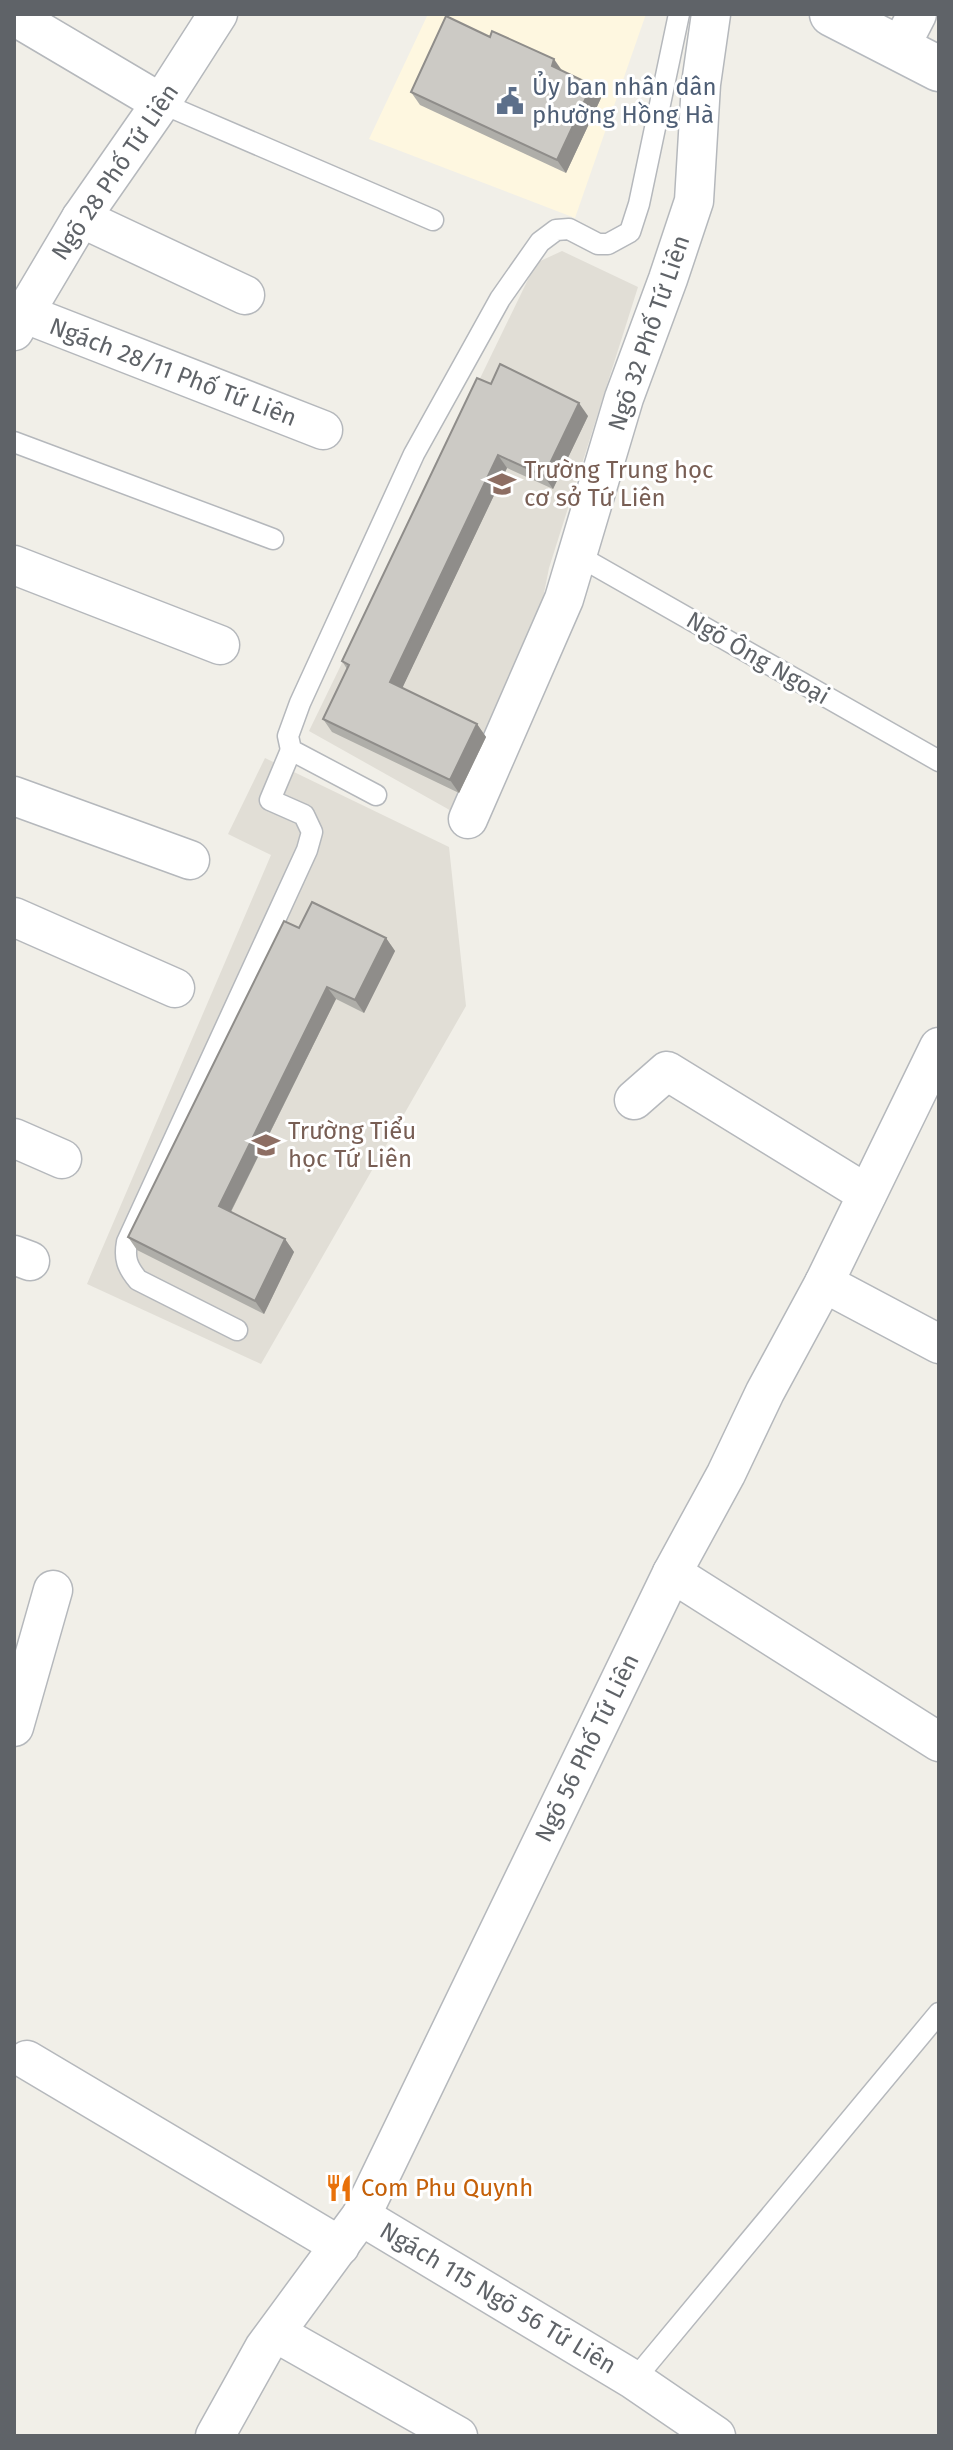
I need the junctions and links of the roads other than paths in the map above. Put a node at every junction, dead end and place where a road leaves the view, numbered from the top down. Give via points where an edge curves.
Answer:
1 (218, 14) edge
2 (679, 14) edge
3 (711, 14) edge
4 (832, 14) edge
5 (14, 16) edge
6 (909, 31) edge
7 (939, 69) edge
8 (161, 103) junction
9 (81, 218) junction
10 (433, 220) dead end
11 (245, 295) dead end
12 (19, 322) edge
13 (323, 430) dead end
14 (14, 442) edge
15 (273, 539) dead end
16 (577, 555) junction
17 (14, 565) edge
18 (220, 645) dead end
19 (291, 750) junction
20 (939, 761) edge
21 (376, 795) dead end
22 (14, 796) edge
23 (468, 819) dead end
24 (190, 860) dead end
25 (14, 917) edge
26 (175, 988) dead end
27 (939, 1047) edge
28 (634, 1100) dead end
29 (14, 1138) edge
30 (62, 1159) dead end
31 (867, 1194) junction
32 (824, 1283) junction
33 (237, 1330) dead end
34 (939, 1344) edge
35 (672, 1573) junction
36 (53, 1590) dead end
37 (14, 1727) edge
38 (939, 1742) edge
39 (939, 2013) edge
40 (27, 2060) dead end
41 (361, 2216) junction
42 (340, 2246) junction
43 (276, 2333) junction
44 (634, 2380) junction
45 (215, 2436) edge
46 (458, 2436) edge
47 (716, 2436) edge

1 - 8 street, Ngõ 28 Phố Tứ Liên
2 - 19 lane via 630,232 598,244 569,229 556,230 540,242 500,299 414,454 300,703 288,736
3 - 16 street, Ngõ 32 Phố Tứ Liên via 694,201 624,398
4 - 6 street
5 - 8 street
6 - 7 street
8 - 9 street, Ngõ 28 Phố Tứ Liên
8 - 10 lane
9 - 11 street
9 - 12 street, Ngõ 28 Phố Tứ Liên
12 - 13 street, Ngách 28/11 Phố Tứ Liên
14 - 15 lane
16 - 20 lane, Ngõ Ông Ngoại
16 - 23 street, Ngõ 32 Phố Tứ Liên via 564,599
17 - 18 street
19 - 21 lane
19 - 33 lane via 270,800 304,815 312,832 307,850 124,1253 138,1280
22 - 24 street
25 - 26 street
27 - 31 street, Ngõ 56 Phố Tứ Liên
28 - 31 street via 667,1071
29 - 30 street
31 - 32 street, Ngõ 56 Phố Tứ Liên
32 - 34 street
32 - 35 street, Ngõ 56 Phố Tứ Liên
35 - 38 street
35 - 41 street, Ngõ 56 Phố Tứ Liên
36 - 37 street
39 - 44 lane
40 - 42 street
41 - 42 street, Ngõ 56 Phố Tứ Liên
41 - 44 street, Ngách 115 Ngõ 56 Tứ Liên
42 - 43 street, Ngõ 56 Phố Tứ Liên
43 - 45 street, Ngõ 56 Phố Tứ Liên
43 - 46 street
44 - 47 street, Ngách 115 Ngõ 56 Tứ Liên

